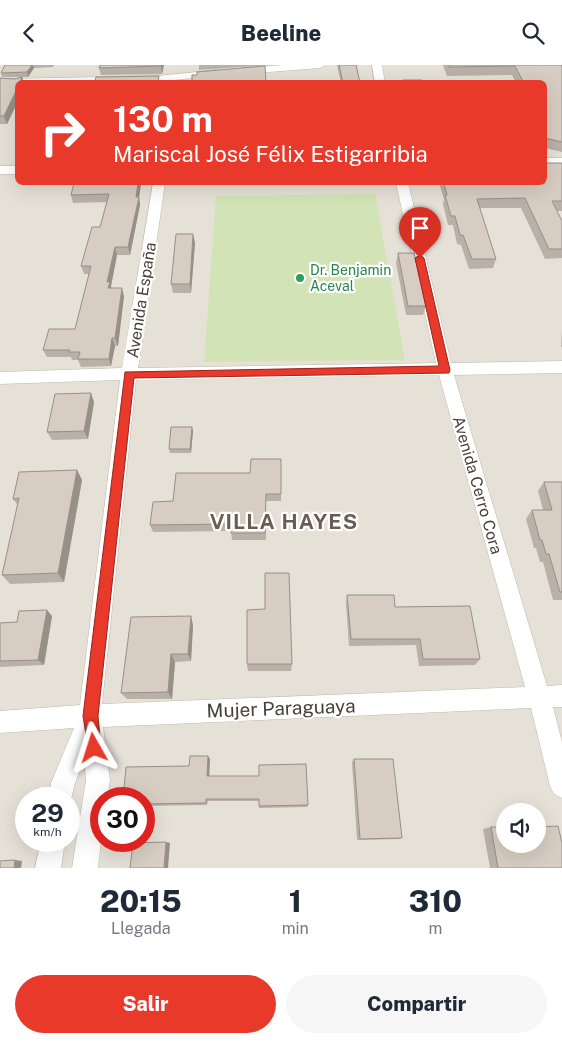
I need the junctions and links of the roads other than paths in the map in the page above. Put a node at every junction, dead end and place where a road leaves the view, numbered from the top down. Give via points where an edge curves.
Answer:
1 (178, 65) edge
2 (320, 65) edge
3 (377, 65) edge
4 (120, 80) edge
5 (177, 80) edge
6 (380, 80) edge
7 (0, 82) edge
8 (15, 82) edge
9 (547, 161) edge
10 (562, 161) edge
11 (0, 170) edge
12 (15, 170) edge
13 (159, 185) edge
14 (402, 185) edge
15 (562, 367) edge
16 (445, 370) junction
17 (129, 374) junction
18 (0, 379) edge
19 (562, 696) edge
20 (539, 697) junction
21 (90, 716) junction
22 (0, 723) edge
23 (562, 786) edge
24 (62, 787) edge
25 (51, 852) edge
26 (48, 868) edge
27 (85, 868) edge

1 - 5 street
2 - 5 street
3 - 6 street
4 - 5 street
7 - 8 street
9 - 10 street
11 - 12 street
13 - 17 street, Avenida España
14 - 16 street, Avenida Cerro Cora
15 - 16 street
16 - 17 street
16 - 20 street, Avenida Cerro Cora
17 - 18 street
17 - 21 street, Avenida España
19 - 20 street, Mujer Paraguaya
20 - 21 street, Mujer Paraguaya
20 - 23 street, Avenida Cerro Cora
21 - 22 street, Mujer Paraguaya
21 - 24 street, Avenida España
21 - 27 street, Avenida España via 98,780
25 - 26 street

